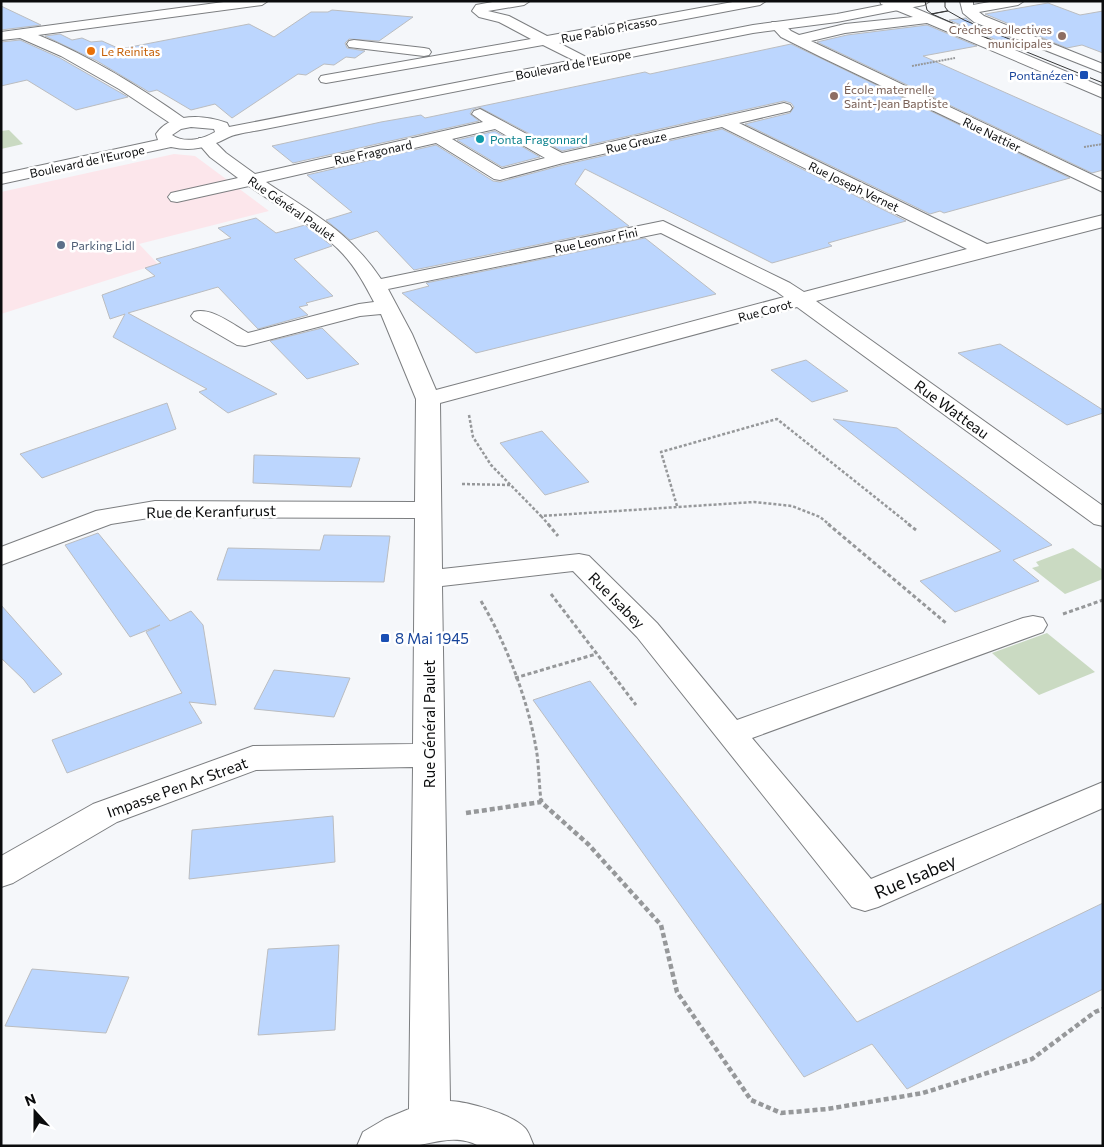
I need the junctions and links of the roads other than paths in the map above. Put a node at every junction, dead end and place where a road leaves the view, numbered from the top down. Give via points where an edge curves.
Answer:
1 (262, 1) edge
2 (760, 1) edge
3 (924, 1) edge
4 (1018, 1) edge
5 (892, 4) edge
6 (528, 5) edge
7 (823, 6) dead end
8 (967, 6) edge
9 (504, 19) junction
10 (929, 20) junction
11 (1, 23) edge
12 (777, 25) junction
13 (20, 33) junction
14 (1, 36) edge
15 (798, 40) junction
16 (545, 41) junction
17 (354, 44) dead end
18 (457, 56) junction
19 (579, 59) junction
20 (1103, 69) edge
21 (326, 78) dead end
22 (1103, 93) edge
23 (784, 108) dead end
24 (474, 110) dead end
25 (725, 122) junction
26 (182, 124) junction
27 (496, 124) junction
28 (218, 128) junction
29 (168, 138) junction
30 (439, 138) junction
31 (205, 142) junction
32 (560, 159) junction
33 (1, 168) edge
34 (250, 179) junction
35 (1, 180) edge
36 (1103, 187) edge
37 (177, 197) dead end
38 (1103, 221) edge
39 (983, 250) junction
40 (376, 286) junction
41 (802, 300) junction
42 (386, 307) junction
43 (201, 316) dead end
44 (428, 399) junction
45 (428, 510) junction
46 (1103, 518) edge
47 (1, 557) edge
48 (428, 578) junction
49 (1033, 625) road end
50 (731, 734) junction
51 (429, 755) junction
52 (1103, 794) edge
53 (1, 873) edge
54 (430, 1120) junction
55 (378, 1146) edge
56 (513, 1146) edge

1 - 13 street
2 - 16 street, Rue Pablo Picasso
3 - 5 street, Boulevard de l'Europe
4 - 8 street
5 - 10 street
5 - 12 street, Boulevard de l'Europe via 837,18
6 - 9 street
6 - 9 street via 481,8 479,11
7 - 19 street, Boulevard de l'Europe via 774,20
8 - 20 street via 979,19
9 - 16 street
10 - 15 street via 884,23
10 - 22 street
11 - 13 street
12 - 15 street, Rue Nattier
12 - 19 street, Boulevard de l'Europe
13 - 14 street
13 - 26 street via 50,44 122,82
15 - 36 street, Rue Nattier
16 - 18 street, Rue Pablo Picasso
16 - 19 street
17 - 18 street, Rue Pablo Picasso
18 - 21 street, Rue Pablo Picasso
19 - 28 street, Boulevard de l'Europe
23 - 25 street, Rue Greuze
24 - 27 street
25 - 32 street, Rue Greuze
25 - 39 street, Rue Joseph Vernet
26 - 28 street
26 - 29 street via 170,128
27 - 30 street, Rue Fragonard
27 - 32 street
28 - 31 street via 220,137
29 - 31 street via 188,144
29 - 33 street, Boulevard de l'Europe via 109,144
29 - 35 street, Boulevard de l'Europe
30 - 32 street, Rue Greuze via 500,175
30 - 34 street, Rue Fragonard
31 - 34 street, Rue Général Paulet
34 - 37 street, Rue Fragonard
34 - 40 street, Rue Général Paulet via 336,237
38 - 39 street, Rue Corot
39 - 41 street, Rue Corot
40 - 41 street, Rue Leonor Fini via 663,227 783,287
40 - 42 street, Rue Général Paulet
41 - 44 street, Rue Corot
41 - 46 street, Rue Watteau
42 - 43 street via 359,310 245,340
42 - 44 street, Rue Général Paulet via 406,341
44 - 45 street, Rue Général Paulet
45 - 47 street, Rue de Keranfurust via 154,509 105,517
45 - 48 street, Rue Général Paulet
48 - 50 street, Rue Isabey via 579,562 647,630
48 - 51 street, Rue Général Paulet
49 - 50 street
50 - 52 street, Rue Isabey via 865,897
51 - 53 street, Impasse Pen Ar Streat via 253,758 105,813
51 - 54 street, Rue Général Paulet
54 - 55 street via 397,1132
54 - 56 street via 473,1122 510,1141

